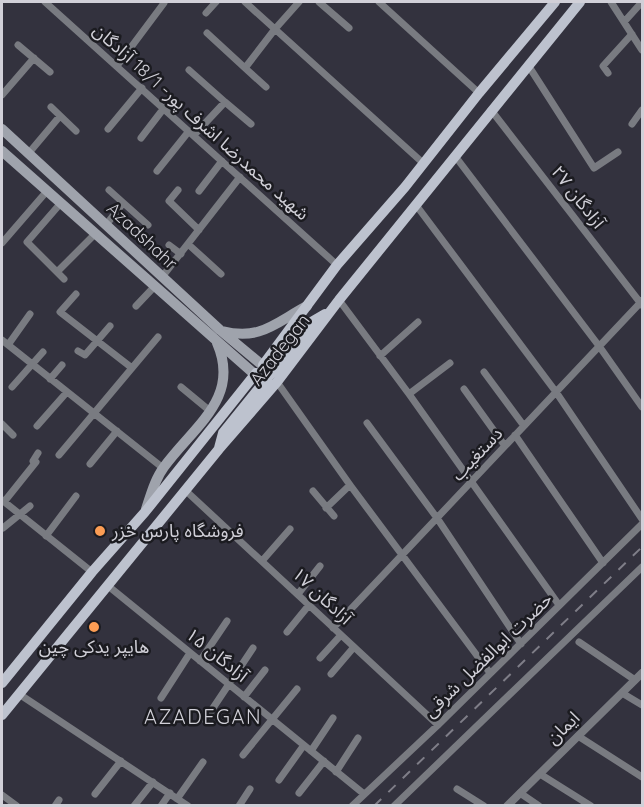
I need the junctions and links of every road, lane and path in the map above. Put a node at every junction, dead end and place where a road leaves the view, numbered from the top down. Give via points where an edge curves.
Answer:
1 (45, 2) edge
2 (216, 2) edge
3 (245, 2) edge
4 (299, 2) edge
5 (320, 2) edge
6 (379, 2) edge
7 (555, 2) edge
8 (580, 2) edge
9 (611, 2) edge
10 (642, 2) edge
11 (164, 3) edge
12 (206, 13) dead end
13 (624, 22) junction
14 (349, 28) dead end
15 (275, 29) junction
16 (207, 33) dead end
17 (632, 34) junction
18 (18, 45) dead end
19 (642, 50) edge
20 (34, 57) junction
21 (528, 65) junction
22 (117, 66) junction
23 (245, 68) junction
24 (189, 70) dead end
25 (50, 72) dead end
26 (608, 73) dead end
27 (266, 87) dead end
28 (142, 88) junction
29 (479, 93) junction
30 (2, 95) edge
31 (225, 102) junction
32 (51, 107) dead end
33 (164, 108) junction
34 (491, 110) junction
35 (642, 110) edge
36 (60, 116) junction
37 (251, 124) dead end
38 (632, 124) dead end
39 (2, 129) edge
40 (108, 129) dead end
41 (76, 131) dead end
42 (191, 133) junction
43 (141, 138) dead end
44 (2, 152) edge
45 (618, 152) dead end
46 (28, 154) junction
47 (455, 156) junction
48 (222, 161) junction
49 (423, 163) junction
50 (157, 171) dead end
51 (240, 177) junction
52 (109, 190) dead end
53 (178, 190) dead end
54 (46, 191) junction
55 (199, 191) dead end
56 (123, 203) junction
57 (60, 204) junction
58 (416, 205) junction
59 (106, 225) junction
60 (148, 225) dead end
61 (199, 230) junction
62 (95, 234) junction
63 (2, 243) edge
64 (188, 244) junction
65 (169, 245) dead end
66 (181, 254) junction
67 (337, 265) junction
68 (57, 272) junction
69 (222, 273) dead end
70 (162, 277) junction
71 (64, 279) dead end
72 (154, 287) junction
73 (76, 294) dead end
74 (642, 303) edge
75 (336, 304) junction
76 (136, 306) dead end
77 (307, 306) junction
78 (30, 314) dead end
79 (418, 322) dead end
80 (110, 326) dead end
81 (217, 335) junction
82 (158, 337) dead end
83 (97, 340) junction
84 (4, 343) edge
85 (599, 346) junction
86 (78, 351) dead end
87 (43, 352) dead end
88 (380, 356) junction
89 (450, 363) dead end
90 (32, 364) junction
91 (62, 365) dead end
92 (132, 368) junction
93 (484, 372) dead end
94 (266, 375) junction
95 (51, 379) junction
96 (12, 387) dead end
97 (181, 387) dead end
98 (464, 389) dead end
99 (67, 392) junction
100 (556, 392) junction
101 (409, 394) junction
102 (642, 406) edge
103 (210, 411) junction
104 (93, 412) junction
105 (367, 423) dead end
106 (2, 424) edge
107 (37, 426) dead end
108 (524, 426) junction
109 (117, 431) junction
110 (14, 435) dead end
111 (515, 435) junction
112 (505, 446) junction
113 (38, 453) dead end
114 (59, 455) dead end
115 (90, 464) dead end
116 (163, 468) junction
117 (471, 482) junction
118 (350, 485) junction
119 (185, 490) junction
120 (313, 490) dead end
121 (76, 496) dead end
122 (3, 501) edge
123 (30, 506) dead end
124 (326, 508) junction
125 (145, 512) junction
126 (20, 515) junction
127 (334, 516) dead end
128 (437, 518) junction
129 (642, 522) edge
130 (3, 528) dead end
131 (290, 530) dead end
132 (46, 536) junction
133 (402, 555) junction
134 (262, 561) junction
135 (603, 563) junction
136 (320, 566) dead end
137 (642, 567) edge
138 (92, 572) junction
139 (107, 585) junction
140 (298, 594) junction
141 (71, 598) junction
142 (309, 605) junction
143 (559, 605) junction
144 (84, 613) junction
145 (227, 621) dead end
146 (49, 625) junction
147 (333, 628) junction
148 (287, 632) dead end
149 (341, 635) junction
150 (63, 640) junction
151 (579, 642) dead end
152 (521, 644) junction
153 (354, 647) junction
154 (253, 648) dead end
155 (190, 653) junction
156 (320, 658) dead end
157 (200, 661) junction
158 (265, 670) dead end
159 (490, 673) junction
160 (642, 673) edge
161 (331, 674) dead end
162 (3, 680) edge
163 (635, 680) junction
164 (228, 684) junction
165 (297, 689) dead end
166 (622, 693) junction
167 (19, 694) junction
168 (244, 697) junction
169 (161, 698) dead end
170 (642, 705) edge
171 (2, 715) edge
172 (333, 718) dead end
173 (272, 719) junction
174 (205, 720) dead end
175 (438, 725) junction
176 (578, 736) junction
177 (358, 738) dead end
178 (304, 745) junction
179 (311, 751) junction
180 (243, 755) dead end
181 (121, 761) junction
182 (324, 761) junction
183 (203, 762) dead end
184 (336, 771) junction
185 (540, 774) junction
186 (642, 777) edge
187 (279, 780) dead end
188 (153, 782) junction
189 (250, 789) dead end
190 (457, 789) dead end
191 (299, 793) dead end
192 (520, 793) junction
193 (95, 794) dead end
194 (170, 794) junction
195 (364, 794) junction
196 (2, 795) edge
197 (177, 798) junction
198 (18, 806) edge
199 (134, 806) edge
200 (161, 806) edge
201 (188, 806) edge
202 (239, 806) edge
203 (352, 806) edge
204 (394, 806) edge
205 (484, 806) edge
206 (507, 806) edge
207 (539, 806) edge
208 (591, 806) edge

1 - 22 street, شهید محمدرضا اشرف پور- 18/1 آزادگان
2 - 12 street
3 - 15 street
4 - 15 street
5 - 14 street
6 - 29 street
7 - 29 main road, Azadegan
8 - 21 main road, Azadegan
9 - 13 street
10 - 13 street
11 - 22 street
13 - 17 street
15 - 23 street
15 - 49 street
16 - 23 street
17 - 19 street
17 - 26 street via 603,66
18 - 20 street
20 - 25 street
20 - 30 street
21 - 34 main road, Azadegan
21 - 45 street via 594,168
22 - 28 street, شهید محمدرضا اشرف پور- 18/1 آزادگان
23 - 27 street
24 - 31 street
28 - 33 street, شهید محمدرضا اشرف پور- 18/1 آزادگان
28 - 40 street
29 - 49 main road, Azadegan
31 - 37 street
31 - 42 street
32 - 36 street
33 - 42 street, شهید محمدرضا اشرف پور- 18/1 آزادگان
33 - 43 street
34 - 47 main road, Azadegan
34 - 74 street, ۲۷ آزادگان
35 - 38 street
36 - 41 street
36 - 46 street
39 - 46 main road, Azadshahr
42 - 48 street, شهید محمدرضا اشرف پور- 18/1 آزادگان
42 - 50 street
44 - 54 main road, Azadshahr
46 - 59 main road, Azadshahr
47 - 58 main road, Azadegan
47 - 85 street
48 - 51 street, شهید محمدرضا اشرف پور- 18/1 آزادگان
48 - 55 street
49 - 67 main road, Azadegan
51 - 61 street
51 - 67 street, شهید محمدرضا اشرف پور- 18/1 آزادگان
52 - 56 street
53 - 61 street via 169,201
54 - 57 main road, Azadshahr
54 - 63 street
56 - 59 street
56 - 60 street
57 - 62 main road, Azadshahr
57 - 68 street via 27,242
58 - 75 main road, Azadegan
58 - 100 street
59 - 70 main road, Azadshahr
61 - 64 street
62 - 68 street
62 - 72 main road, Azadshahr
64 - 66 street
64 - 69 street
65 - 66 street
66 - 70 street
67 - 77 main road, Azadegan
68 - 71 street
70 - 81 main road, Azadshahr
72 - 76 street
72 - 81 main road, Azadshahr
73 - 83 street via 60,312
74 - 85 street, دستغیب
75 - 88 street
75 - 94 main road, Azadegan
77 - 81 main road via 261,333
77 - 94 main road, Azadegan
78 - 84 street
79 - 88 street
80 - 83 street
81 - 94 main road, Azadshahr
81 - 103 main road via 224,359 224,383
82 - 92 street
83 - 86 street via 85,355
83 - 92 street
84 - 90 street
85 - 100 street, دستغیب
85 - 102 street
87 - 90 street
88 - 101 street
89 - 101 street
90 - 95 street
90 - 96 street
91 - 95 street
92 - 104 street
93 - 108 street
94 - 118 street
94 - 119 main road, Azadegan via 219,449
94 - 125 main road, Azadegan
95 - 99 street
97 - 103 street
98 - 112 street
99 - 104 street
99 - 107 street
100 - 108 street, دستغیب
100 - 129 street
101 - 117 street
103 - 116 main road
104 - 109 street
104 - 114 street
105 - 128 street
106 - 110 street
108 - 111 street, دستغیب
109 - 115 street
109 - 116 street
111 - 112 street, دستغیب
111 - 135 street
112 - 117 street, دستغیب
113 - 122 street via 33,461 36,462
116 - 125 main road
117 - 128 street, دستغیب
117 - 143 street
118 - 124 street
118 - 133 street
119 - 134 street, ۱۷ آزادگان
119 - 139 main road, Azadegan
120 - 124 street
121 - 132 street
122 - 126 street
123 - 126 street
124 - 127 street
125 - 138 main road, Azadegan
126 - 130 street
126 - 132 street
128 - 133 street, دستغیب
128 - 152 street
129 - 135 street, حضرت ابوالفضل شرقی
131 - 134 street
132 - 138 street
133 - 147 street, دستغیب
133 - 159 street
134 - 140 street, ۱۷ آزادگان
135 - 143 street, حضرت ابوالفضل شرقی
136 - 140 street
137 - 204 street
138 - 141 main road, Azadegan
139 - 144 main road, Azadegan
139 - 155 street, ۱۵ آزادگان
140 - 142 street, ۱۷ آزادگان
141 - 144 main road via 72,609
141 - 146 main road, Azadegan
142 - 147 street, ۱۷ آزادگان
142 - 148 street
143 - 152 street, حضرت ابوالفضل شرقی
144 - 150 main road, Azadegan
145 - 157 street
146 - 150 main road via 60,626
146 - 162 main road, Azadegan
147 - 149 street, ۱۷ آزادگان
149 - 153 street, ۱۷ آزادگان
149 - 156 street
150 - 167 main road, Azadegan
151 - 163 street
152 - 159 street, حضرت ابوالفضل شرقی
153 - 161 street
153 - 175 street, ۱۷ آزادگان
154 - 164 street
155 - 157 street, ۱۵ آزادگان
155 - 169 street
157 - 164 street, ۱۵ آزادگان
158 - 168 street
159 - 175 street, حضرت ابوالفضل شرقی
160 - 163 street, ایمان
163 - 166 street, ایمان
164 - 168 street, ۱۵ آزادگان
164 - 174 street
165 - 173 street
166 - 170 street
166 - 176 street, ایمان
167 - 171 main road, Azadegan
167 - 181 street
168 - 173 street, ۱۵ آزادگان
172 - 179 street
173 - 178 street, ۱۵ آزادگان
173 - 180 street
175 - 195 street, حضرت ابوالفضل شرقی
176 - 185 street, ایمان
176 - 186 street
177 - 184 street
178 - 179 street, ۱۵ آزادگان
178 - 187 street
179 - 182 street, ۱۵ آزادگان
181 - 188 street
181 - 193 street
182 - 184 street, ۱۵ آزادگان
182 - 191 street
183 - 197 street
184 - 195 street, ۱۵ آزادگان
185 - 192 street, ایمان
185 - 208 street
188 - 194 street
188 - 199 street
189 - 202 street
190 - 205 street
192 - 206 street, ایمان
192 - 207 street
194 - 197 street
194 - 200 street
195 - 203 street, حضرت ابوالفضل شرقی
196 - 198 street
197 - 201 street

